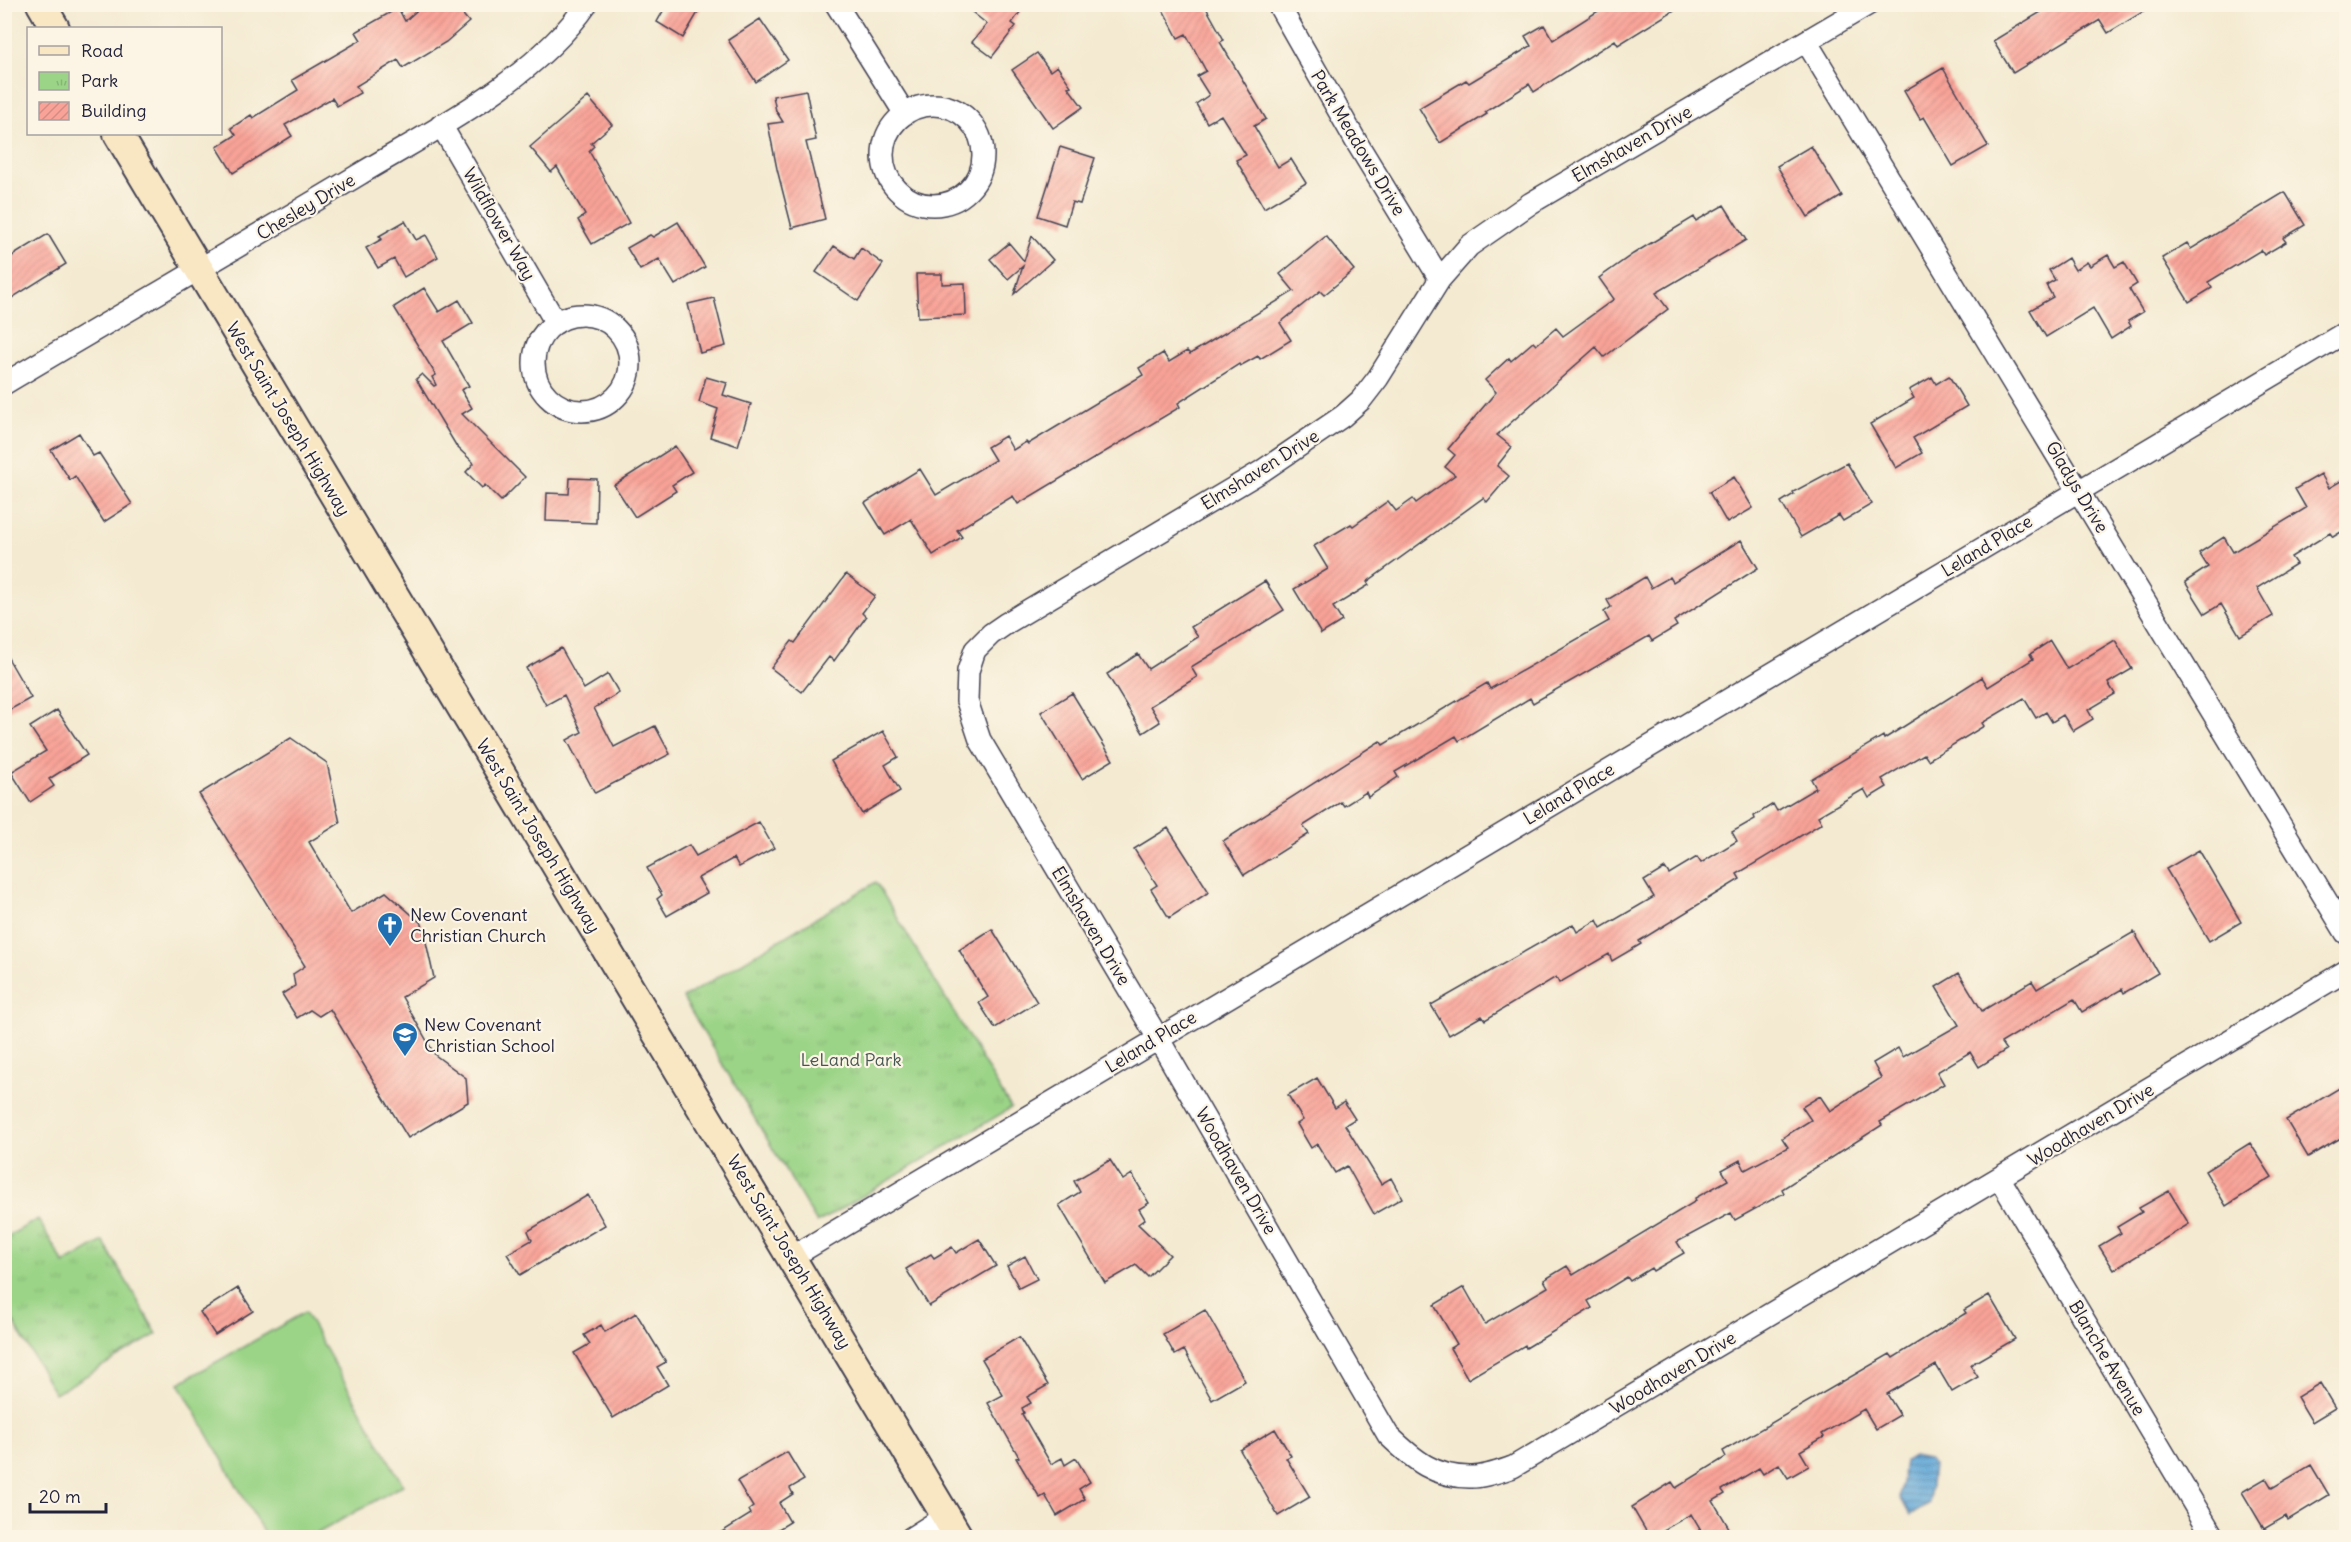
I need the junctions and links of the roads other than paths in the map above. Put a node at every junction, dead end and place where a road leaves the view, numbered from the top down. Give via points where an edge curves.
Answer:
1 (41, 4) edge
2 (587, 4) edge
3 (836, 4) edge
4 (1278, 4) edge
5 (1869, 4) edge
6 (54, 27) edge
7 (1806, 42) junction
8 (905, 114) junction
9 (441, 125) junction
10 (119, 135) edge
11 (199, 270) junction
12 (1440, 279) junction
13 (556, 323) junction
14 (2346, 332) edge
15 (4, 384) edge
16 (2079, 491) junction
17 (2346, 933) edge
18 (2346, 971) edge
19 (1158, 1038) junction
20 (2000, 1179) junction
21 (792, 1257) junction
22 (952, 1527) edge
23 (911, 1538) edge
24 (2214, 1538) edge

1 - 6 street
2 - 9 street, Chesley Drive via 576,21 514,79
3 - 8 street
4 - 12 street, Park Meadows Drive
5 - 7 street, Elmshaven Drive
7 - 12 street, Elmshaven Drive via 1531,203 1468,246
7 - 16 street, Gladys Drive
8 - 8 street via 885,140 886,173 907,198 939,205 955,200 969,190 983,161 976,129 951,108 919,107
9 - 11 street, Chesley Drive
9 - 13 street, Wildflower Way
10 - 11 street, West Saint Joseph Highway
11 - 15 street, Chesley Drive
11 - 21 street, West Saint Joseph Highway
12 - 19 street, Elmshaven Drive via 1378,378 1343,416 1262,471 1007,623 975,650 968,670 966,701 980,740
13 - 13 street via 544,334 534,364 546,394 559,405 574,410 605,405 626,383 630,361 623,339 614,327 586,315 570,316
14 - 16 street, Leland Place
16 - 17 street, Gladys Drive
16 - 19 street, Leland Place
18 - 20 street, Woodhaven Drive
19 - 20 street, Woodhaven Drive via 1388,1435 1412,1458 1442,1474 1474,1478 1513,1467
19 - 21 street, Leland Place
20 - 24 street, Blanche Avenue
21 - 22 street, West Saint Joseph Highway
22 - 23 street

